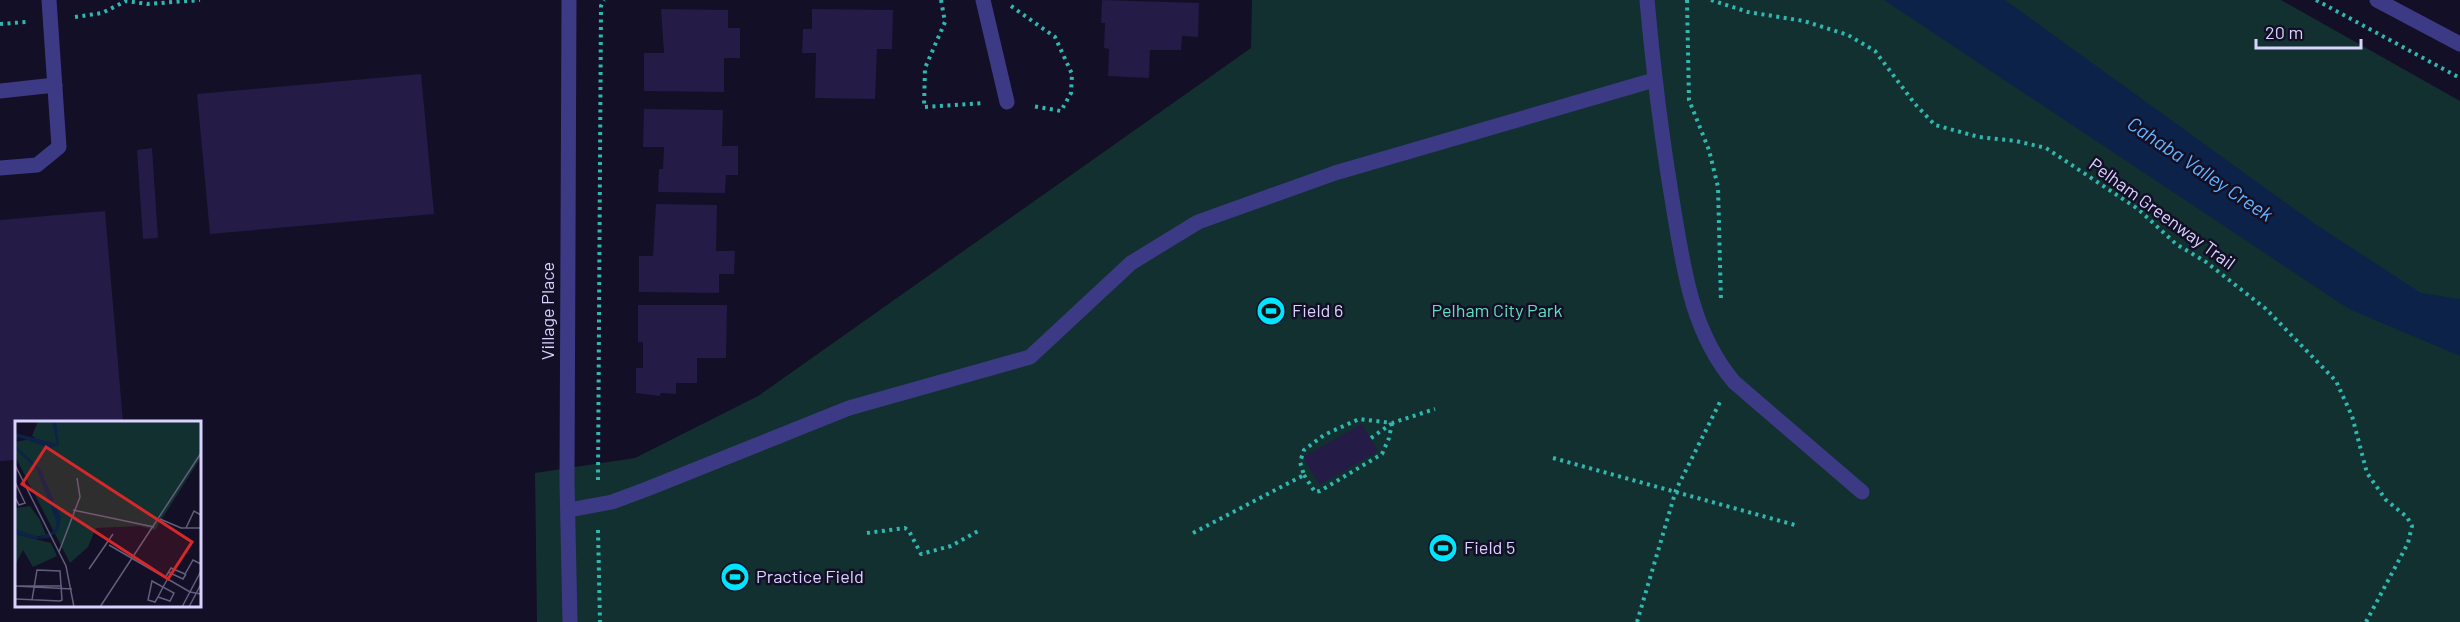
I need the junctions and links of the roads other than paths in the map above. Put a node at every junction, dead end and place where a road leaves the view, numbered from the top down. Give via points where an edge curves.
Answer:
1 (49, 0) edge
2 (569, 0) edge
3 (983, 0) edge
4 (1647, 0) edge
5 (2377, 0) edge
6 (2460, 44) edge
7 (1654, 80) junction
8 (55, 85) junction
9 (0, 91) edge
10 (1007, 102) dead end
11 (0, 168) edge
12 (1862, 492) dead end
13 (569, 510) junction
14 (570, 622) edge

1 - 8 street
2 - 13 street, Village Place
3 - 10 street
4 - 7 street
5 - 6 street
7 - 12 street via 1687,292 1703,331 1734,382
7 - 13 street via 1335,173 1198,222 1131,263 1030,357 849,408 647,489
8 - 9 street
8 - 11 street via 59,147 37,165
13 - 14 street, Village Place

